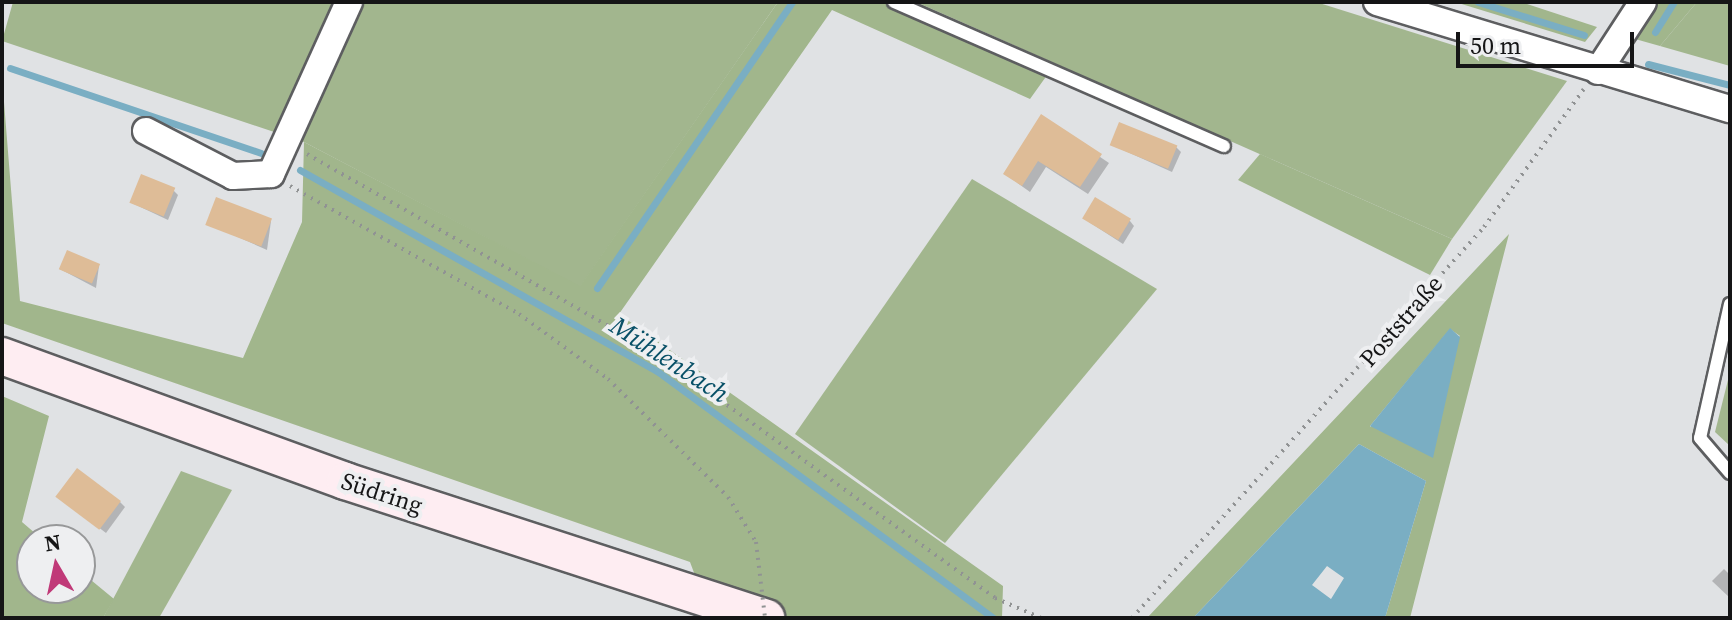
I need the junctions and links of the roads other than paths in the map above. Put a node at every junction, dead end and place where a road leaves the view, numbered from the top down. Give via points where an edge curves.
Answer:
1 (349, 2) edge
2 (894, 2) edge
3 (1377, 2) edge
4 (1643, 2) edge
5 (1598, 71) junction
6 (1730, 109) edge
7 (146, 131) dead end
8 (1224, 146) dead end
9 (1730, 304) edge
10 (2, 356) edge
11 (1730, 473) edge
12 (766, 618) edge

1 - 7 street via 271,174 233,176
2 - 8 lane
3 - 5 street
4 - 5 street
5 - 6 street
9 - 11 lane via 1700,438
10 - 12 main road, Südring via 345,481

